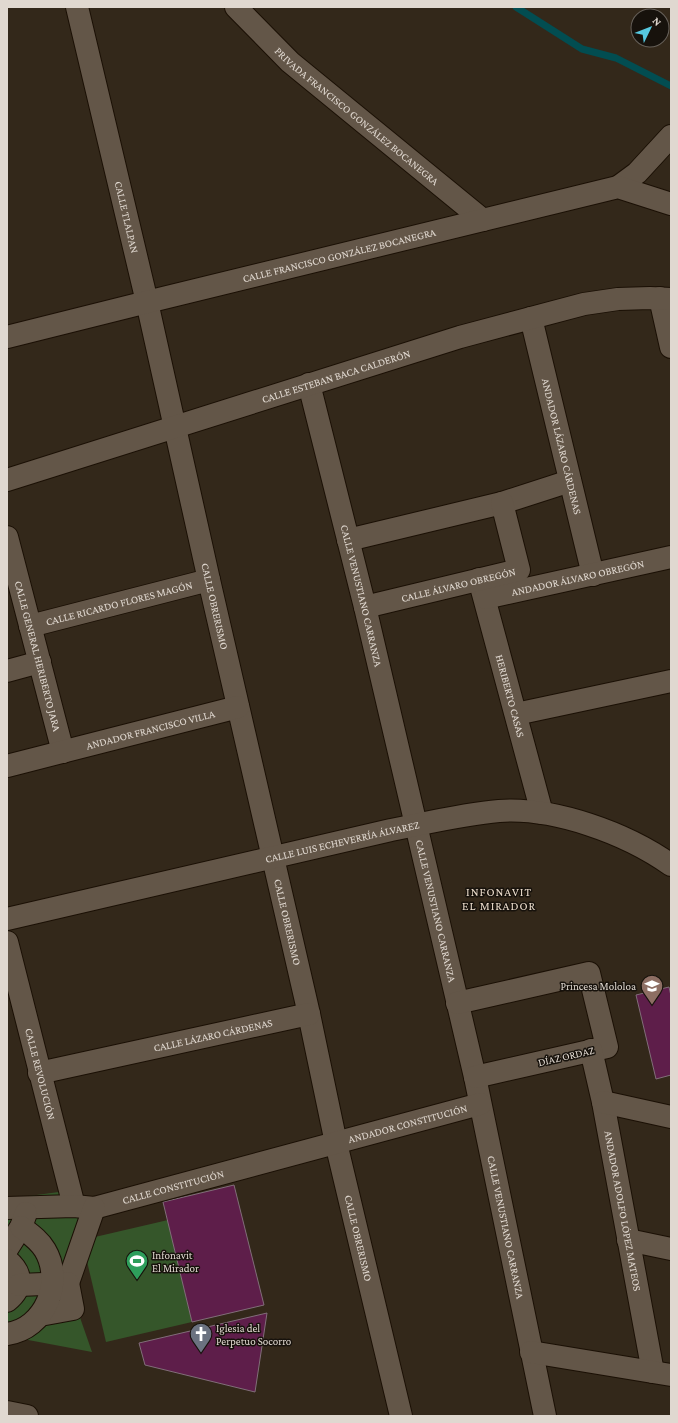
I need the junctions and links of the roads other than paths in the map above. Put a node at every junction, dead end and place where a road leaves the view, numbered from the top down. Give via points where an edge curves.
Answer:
1 (77, 7) edge
2 (236, 7) edge
3 (671, 136) edge
4 (618, 187) junction
5 (671, 204) edge
6 (483, 220) junction
7 (666, 299) edge
8 (147, 302) junction
9 (531, 318) junction
10 (7, 337) edge
11 (671, 347) edge
12 (309, 384) junction
13 (174, 427) junction
14 (7, 480) edge
15 (570, 481) junction
16 (502, 503) junction
17 (7, 537) edge
18 (348, 540) junction
19 (671, 557) edge
20 (593, 574) junction
21 (208, 580) junction
22 (482, 589) junction
23 (365, 607) junction
24 (30, 626) junction
25 (40, 662) junction
26 (7, 671) edge
27 (671, 681) edge
28 (238, 707) junction
29 (516, 714) junction
30 (64, 752) junction
31 (7, 766) edge
32 (542, 812) junction
33 (416, 825) junction
34 (273, 858) junction
35 (671, 865) edge
36 (7, 919) edge
37 (7, 942) edge
38 (457, 1003) junction
39 (309, 1014) junction
40 (591, 1050) junction
41 (39, 1073) junction
42 (475, 1077) junction
43 (602, 1102) junction
44 (480, 1104) junction
45 (671, 1117) edge
46 (336, 1143) junction
47 (17, 1207) edge
48 (84, 1207) junction
49 (21, 1227) junction
50 (628, 1240) junction
51 (7, 1249) edge
52 (671, 1249) edge
53 (7, 1260) edge
54 (61, 1283) junction
55 (13, 1293) edge
56 (7, 1334) edge
57 (531, 1352) junction
58 (662, 1374) edge
59 (7, 1412) edge
60 (27, 1416) edge
61 (402, 1416) edge
62 (545, 1416) edge

1 - 8 street, CALLE TLALPAN
2 - 6 street, PRIVADA FRANCISCO GONZÁLEZ BOCANEGRA via 290,62
3 - 4 street via 637,173
4 - 5 street
4 - 6 street, CALLE FRANCISCO GONZÁLEZ BOCANEGRA
6 - 8 street, CALLE FRANCISCO GONZÁLEZ BOCANEGRA
7 - 9 street, CALLE ESTEBAN BACA CALDERÓN via 618,299 584,304
7 - 11 street
8 - 10 street, CALLE FRANCISCO GONZÁLEZ BOCANEGRA
8 - 13 street, CALLE TLALPAN
9 - 12 street, CALLE ESTEBAN BACA CALDERÓN via 460,337
9 - 15 street, ANDADOR LÁZARO CÁRDENAS
12 - 13 street, CALLE ESTEBAN BACA CALDERÓN
12 - 18 street, CALLE VENUSTIANO CARRANZA
13 - 14 street, CALLE ESTEBAN BACA CALDERÓN
13 - 21 street, CALLE OBRERISMO
15 - 16 street
15 - 20 street, ANDADOR LÁZARO CÁRDENAS
16 - 18 street
16 - 22 street, CALLE ÁLVARO OBREGÓN via 518,570
17 - 24 street, CALLE GENERAL HERIBERTO JARA
18 - 23 street, CALLE VENUSTIANO CARRANZA
19 - 20 street, ANDADOR ÁLVARO OBREGÓN
20 - 22 street, ANDADOR ÁLVARO OBREGÓN
21 - 24 street, CALLE RICARDO FLORES MAGÓN
21 - 28 street, CALLE OBRERISMO
22 - 23 street, CALLE ÁLVARO OBREGÓN
22 - 29 street, HERIBERTO CASAS
23 - 33 street, CALLE VENUSTIANO CARRANZA
24 - 25 street, CALLE GENERAL HERIBERTO JARA
25 - 26 street
25 - 30 street, CALLE GENERAL HERIBERTO JARA
27 - 29 street
28 - 30 street, ANDADOR FRANCISCO VILLA
28 - 34 street, CALLE OBRERISMO
29 - 32 street, HERIBERTO CASAS
30 - 31 street, ANDADOR FRANCISCO VILLA
32 - 33 street, CALLE LUIS ECHEVERRÍA ÁLVAREZ via 500,811
32 - 35 street, CALLE LUIS ECHEVERRÍA ÁLVAREZ via 588,824 628,840
33 - 34 street, CALLE LUIS ECHEVERRÍA ÁLVAREZ
33 - 38 street, CALLE VENUSTIANO CARRANZA
34 - 36 street, CALLE LUIS ECHEVERRÍA ÁLVAREZ
34 - 39 street, CALLE OBRERISMO
37 - 41 street, CALLE REVOLUCIÓN
38 - 40 street, DÍAZ ORDAZ via 590,973 607,1047
38 - 42 street, CALLE VENUSTIANO CARRANZA
39 - 41 street, CALLE LÁZARO CÁRDENAS
39 - 46 street, CALLE OBRERISMO
40 - 42 street, DÍAZ ORDAZ
40 - 43 street, ANDADOR ADOLFO LÓPEZ MATEOS
41 - 48 street, CALLE REVOLUCIÓN
42 - 44 street, CALLE VENUSTIANO CARRANZA
43 - 45 street
43 - 50 street, ANDADOR ADOLFO LÓPEZ MATEOS
44 - 46 street, ANDADOR CONSTITUCIÓN
44 - 57 street, CALLE VENUSTIANO CARRANZA
46 - 48 street, CALLE CONSTITUCIÓN
46 - 61 street, CALLE OBRERISMO
47 - 48 street, CALLE CONSTITUCIÓN
47 - 49 street
48 - 54 street
49 - 51 street
49 - 54 street via 35,1237 46,1251
50 - 52 street
50 - 58 street, ANDADOR ADOLFO LÓPEZ MATEOS
53 - 55 street via 15,1266 19,1275
54 - 55 street
54 - 56 street via 40,1315 28,1326
57 - 58 street
57 - 62 street, CALLE VENUSTIANO CARRANZA
59 - 60 street

